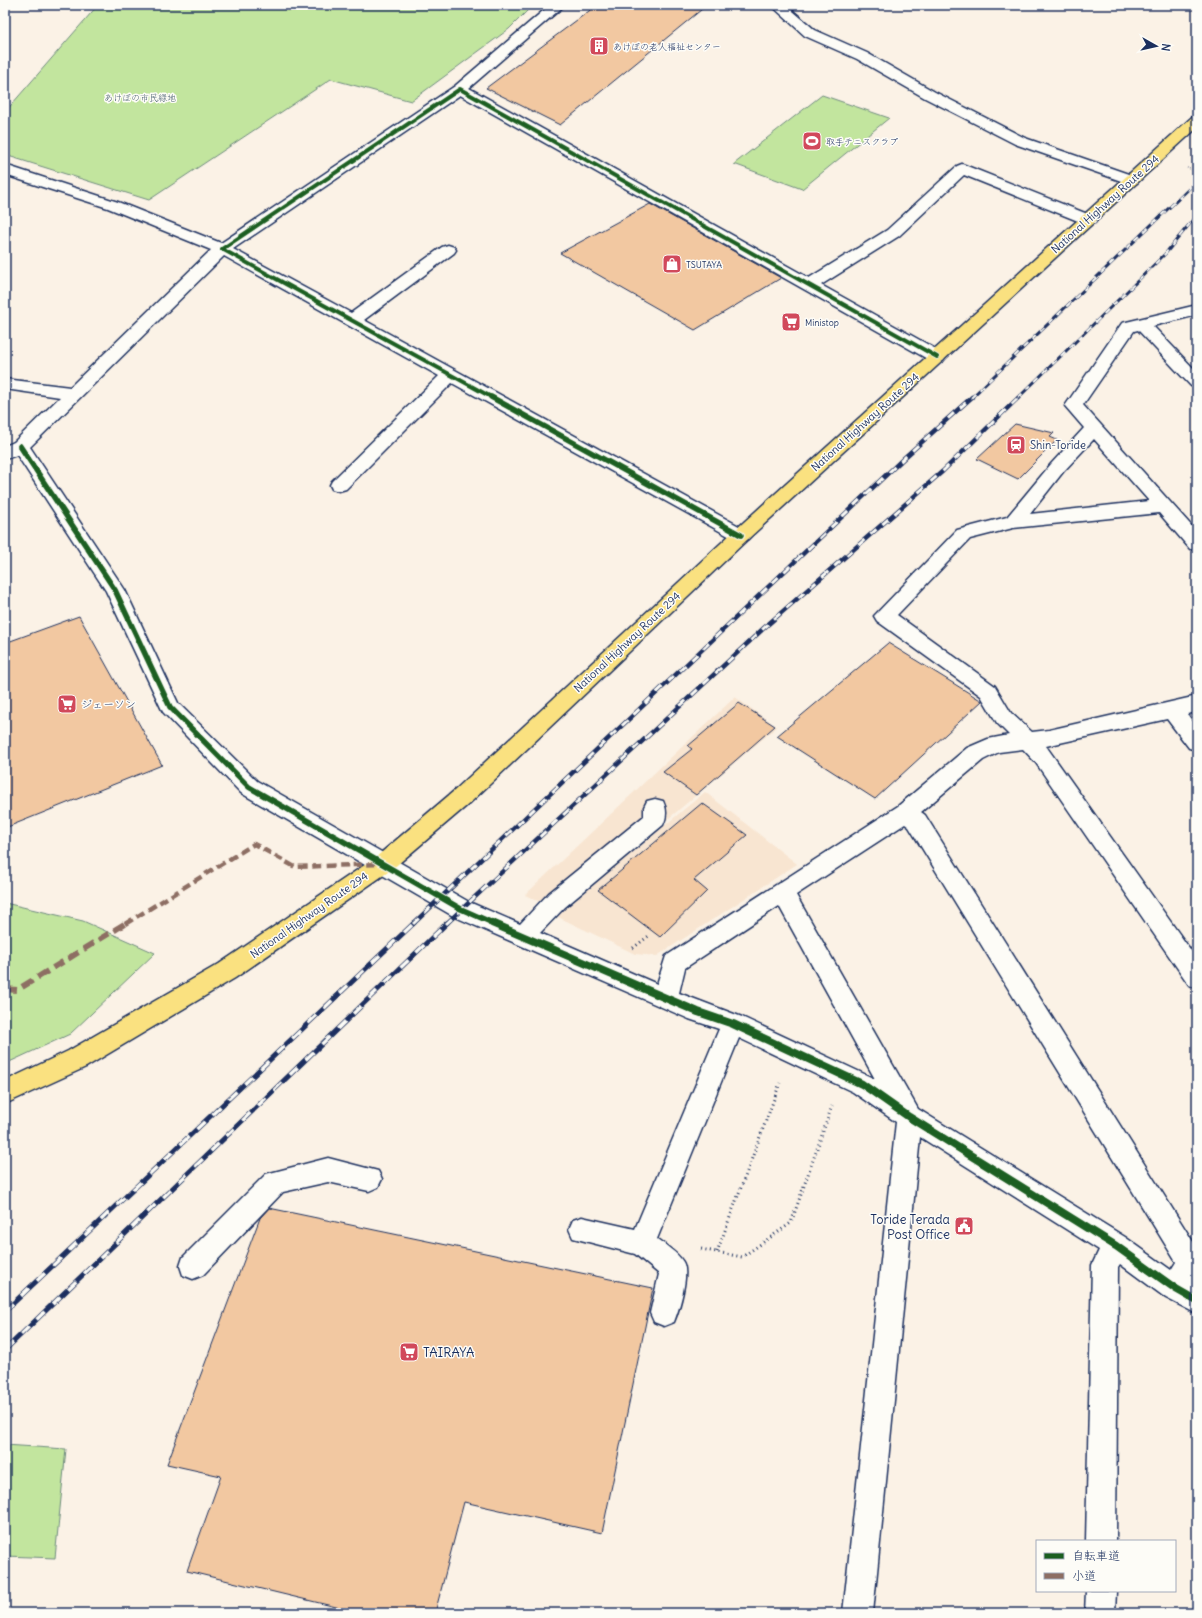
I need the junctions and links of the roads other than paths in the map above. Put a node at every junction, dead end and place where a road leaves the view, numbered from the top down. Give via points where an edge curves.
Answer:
1 (558, 5) edge
2 (778, 5) edge
3 (460, 88) junction
4 (1197, 120) edge
5 (5, 170) edge
6 (1132, 180) junction
7 (1089, 220) junction
8 (222, 249) junction
9 (448, 250) dead end
10 (810, 285) junction
11 (1197, 310) edge
12 (352, 321) junction
13 (1142, 324) junction
14 (937, 357) junction
15 (450, 375) junction
16 (1197, 382) edge
17 (5, 384) edge
18 (74, 393) junction
19 (1094, 428) junction
20 (13, 449) edge
21 (339, 485) dead end
22 (1163, 506) junction
23 (1013, 522) junction
24 (741, 535) junction
25 (1197, 544) edge
26 (1197, 704) edge
27 (1172, 710) junction
28 (1028, 741) junction
29 (1197, 742) edge
30 (655, 807) dead end
31 (906, 812) junction
32 (382, 864) junction
33 (783, 892) junction
34 (523, 936) junction
35 (1197, 978) edge
36 (666, 998) junction
37 (734, 1024) junction
38 (5, 1093) edge
39 (909, 1117) junction
40 (369, 1179) dead end
41 (582, 1229) dead end
42 (642, 1243) junction
43 (1116, 1246) junction
44 (193, 1266) dead end
45 (1176, 1289) junction
46 (1197, 1301) edge
47 (664, 1313) dead end
48 (1101, 1540) edge
49 (1101, 1592) edge
50 (858, 1613) edge
51 (1100, 1613) edge

1 - 3 street
2 - 6 street via 810,33 862,56 930,95 1020,141
3 - 8 street
3 - 10 street
4 - 6 highway, National Highway Route 294
5 - 8 street via 114,205
6 - 7 highway, National Highway Route 294
7 - 10 street via 962,169 894,233
7 - 14 highway, National Highway Route 294
8 - 12 street
8 - 18 street
9 - 12 street
10 - 14 street
11 - 13 street
12 - 15 street
13 - 16 street
13 - 19 street via 1128,327 1074,406
14 - 24 highway, National Highway Route 294
15 - 21 street
15 - 24 street
17 - 18 street
18 - 20 street
19 - 22 street
19 - 23 street
20 - 32 street via 115,590 170,707 249,786
22 - 23 street
22 - 25 street
23 - 28 street via 964,534 884,616 988,690 1004,718
24 - 32 highway, National Highway Route 294 via 462,797
26 - 27 street
27 - 28 street
27 - 29 street
28 - 31 street via 996,745 975,754
28 - 35 street via 1044,757
30 - 34 street via 654,819 557,900
31 - 33 street
31 - 45 street via 916,821 1190,1261
32 - 34 street via 461,909
32 - 38 highway, National Highway Route 294 via 227,971 77,1059
33 - 36 street via 674,963
33 - 39 street
34 - 36 street
36 - 37 street
37 - 39 street via 862,1084
37 - 42 street
39 - 43 street
39 - 50 street
40 - 44 street via 328,1170 275,1182
41 - 42 street
42 - 47 street via 674,1269
43 - 45 street
43 - 48 street via 1105,1265
45 - 46 street
49 - 51 street

